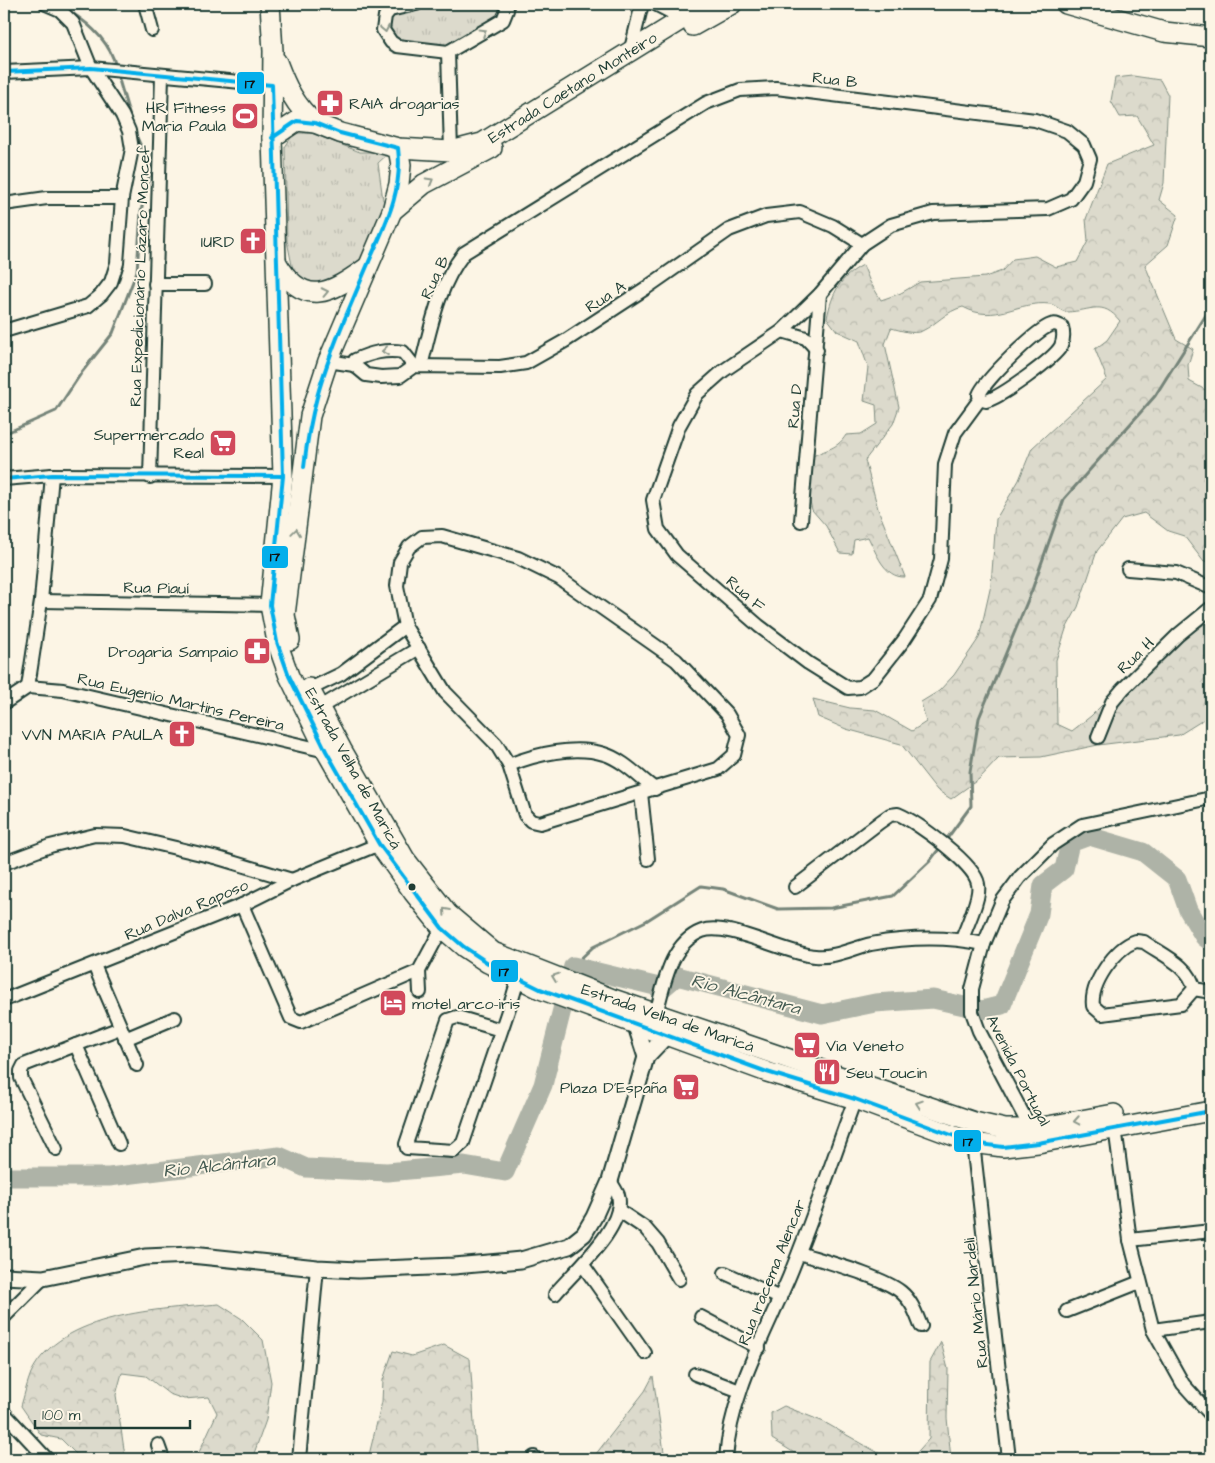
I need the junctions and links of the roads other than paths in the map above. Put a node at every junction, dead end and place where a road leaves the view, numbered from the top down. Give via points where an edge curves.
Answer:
1 (46, 4) edge
2 (145, 4) edge
3 (270, 4) edge
4 (416, 4) edge
5 (506, 4) edge
6 (642, 4) edge
7 (655, 4) edge
8 (706, 4) edge
9 (732, 4) edge
10 (1066, 4) edge
11 (1103, 4) edge
12 (682, 18) junction
13 (1211, 24) edge
14 (152, 30) dead end
15 (1211, 37) edge
16 (631, 49) junction
17 (273, 51) junction
18 (448, 52) junction
19 (91, 68) junction
20 (4, 72) edge
21 (162, 76) junction
22 (272, 85) junction
23 (316, 123) junction
24 (272, 138) junction
25 (398, 148) junction
26 (452, 151) junction
27 (122, 198) junction
28 (4, 204) edge
29 (392, 211) junction
30 (862, 244) junction
31 (277, 263) junction
32 (366, 268) junction
33 (155, 284) junction
34 (205, 284) dead end
35 (820, 294) junction
36 (4, 331) edge
37 (782, 331) junction
38 (817, 350) junction
39 (328, 361) junction
40 (354, 365) junction
41 (417, 366) junction
42 (980, 399) junction
43 (282, 415) junction
44 (310, 416) junction
45 (52, 475) junction
46 (283, 476) junction
47 (150, 477) junction
48 (4, 479) edge
49 (801, 521) dead end
50 (1128, 569) dead end
51 (1211, 588) edge
52 (41, 601) junction
53 (270, 605) junction
54 (1211, 608) edge
55 (405, 626) junction
56 (419, 648) junction
57 (28, 687) junction
58 (310, 689) junction
59 (4, 703) edge
60 (319, 708) junction
61 (1098, 737) dead end
62 (326, 752) junction
63 (509, 765) junction
64 (655, 789) junction
65 (641, 793) junction
66 (1211, 798) edge
67 (379, 844) junction
68 (648, 859) dead end
69 (4, 863) edge
70 (292, 880) junction
71 (795, 887) dead end
72 (242, 905) junction
73 (442, 928) junction
74 (962, 939) junction
75 (984, 944) junction
76 (94, 965) junction
77 (419, 971) junction
78 (525, 976) junction
79 (1194, 989) junction
80 (420, 992) dead end
81 (1211, 992) edge
82 (4, 1000) edge
83 (610, 1007) junction
84 (656, 1014) junction
85 (175, 1018) dead end
86 (635, 1023) junction
87 (501, 1030) junction
88 (122, 1033) junction
89 (667, 1035) junction
90 (76, 1045) junction
91 (646, 1056) junction
92 (137, 1065) dead end
93 (855, 1100) junction
94 (1211, 1110) edge
95 (1115, 1127) junction
96 (1034, 1136) junction
97 (973, 1143) junction
98 (119, 1144) dead end
99 (56, 1149) dead end
100 (610, 1181) junction
101 (618, 1210) junction
102 (1211, 1231) edge
103 (1130, 1240) junction
104 (799, 1253) junction
105 (583, 1265) junction
106 (317, 1268) junction
107 (725, 1273) dead end
108 (4, 1276) edge
109 (43, 1278) junction
110 (679, 1279) dead end
111 (1140, 1282) junction
112 (555, 1294) dead end
113 (780, 1298) junction
114 (1067, 1312) dead end
115 (4, 1317) edge
116 (701, 1317) dead end
117 (1211, 1322) edge
118 (921, 1326) dead end
119 (1153, 1330) junction
120 (759, 1348) junction
121 (645, 1353) dead end
122 (695, 1374) dead end
123 (740, 1391) junction
124 (4, 1413) edge
125 (1211, 1415) edge
126 (158, 1445) dead end
127 (47, 1459) edge
128 (163, 1459) edge
129 (299, 1459) edge
130 (726, 1459) edge
131 (1009, 1459) edge

1 - 19 street via 60,10 73,23
2 - 14 street
3 - 17 main road, Estrada Velha de Maricá
4 -> 18 street via 390,10 383,23 386,37 398,46
18 -> 5 street via 503,20
6 - 16 street
7 - 12 street
8 - 12 main road, Estrada Caetano Monteiro
29 -> 9 main road, Estrada Caetano Monteiro via 424,184 510,139 602,80
10 - 15 main road via 1164,32
11 - 13 main road via 1157,18
12 - 16 main road, Estrada Caetano Monteiro
16 - 26 main road, Estrada Caetano Monteiro via 482,143
17 - 22 main road, Estrada Velha de Maricá
17 - 23 main road, Estrada Caetano Monteiro via 288,92
18 - 26 street
19 - 20 street
19 - 21 street
19 - 27 street via 129,130 132,149
21 - 22 street
21 - 33 street, Rua Expedicionário Lázaro Moncef
22 - 24 main road, Estrada Velha de Maricá
23 - 24 main road, Estrada Caetano Monteiro via 297,121
23 - 25 main road, Estrada Caetano Monteiro via 340,133
24 - 31 main road, Estrada Velha de Maricá
25 - 26 main road, Estrada Caetano Monteiro
25 - 29 main road, Estrada Velha de Maricá via 401,165
27 - 28 street via 47,198
27 - 36 street via 117,263 111,282 102,295 88,306
29 - 32 main road, Estrada Velha de Maricá
30 - 35 street, Rua F
30 - 41 street, Rua A via 833,226 800,212 766,216 729,230 646,288 526,363 500,368
30 - 41 street, Rua B via 891,225 932,213 1048,208 1071,199 1084,181 1090,160 1084,144 1067,131 1035,120 776,88 740,90 706,103 660,130 464,253 452,268 439,299
31 -> 32 main road via 288,280 302,290 318,294 330,291
31 - 43 main road, Estrada Velha de Maricá
32 - 39 main road, Estrada Velha de Maricá
33 - 34 street
33 - 47 street, Rua Expedicionário Lázaro Moncef
35 - 37 street, Rua F
35 - 38 street, Rua D
37 - 38 street via 806,338
37 - 42 street, Rua F via 723,371 697,394 679,426 653,500 658,528 677,555 759,626 808,664 848,688 860,688 874,678 930,600 941,559 944,464 955,433
38 - 49 street, Rua D
39 - 40 street
39 - 44 main road, Estrada Velha de Maricá
40 - 41 street, Rua A via 366,375 381,378 400,376
41 -> 40 street via 403,352 391,350 366,355 355,360
42 - 42 street, Rua F via 986,401 997,396 1053,355 1061,346 1062,327 1050,325 1031,339 981,388
43 - 44 main road via 293,426
43 - 46 main road, Estrada Velha de Maricá
58 -> 44 main road, Estrada Velha de Maricá via 290,643 285,615
45 - 47 street
45 - 48 street
45 - 52 street
46 - 47 street
46 - 53 main road, Estrada Velha de Maricá
50 - 51 street via 1176,573
52 - 53 street, Rua Piauí
52 - 57 street
53 - 62 main road, Estrada Velha de Maricá via 277,642 289,676
54 - 61 street, Rua H via 1123,689 1112,702
55 - 56 street
55 - 58 street via 341,674
55 - 64 street via 397,586 400,562 409,547 422,538 442,536 461,541 518,558 559,578 676,660 727,714 739,735 734,755 718,769
56 - 60 street
56 - 63 street via 445,692 496,744
57 - 59 street
57 - 62 street, Rua Eugenio Martins Pereira via 63,690
58 - 60 main road, Estrada Velha de Maricá
78 -> 60 main road, Estrada Velha de Maricá via 479,942 448,914 430,892 383,823
62 - 67 main road, Estrada Velha de Maricá
63 - 64 street via 530,756 565,751 604,754
63 - 65 street via 525,814 531,821 540,823
64 - 65 street
65 - 68 street
66 - 75 street, Avenida Portugal via 1082,825 1053,844 1020,877 1002,901
67 - 70 street, Rua Dalva Raposo
67 - 73 main road, Estrada Velha de Maricá
69 - 70 street via 50,846 96,835 125,836
70 - 72 street, Rua Dalva Raposo
71 - 74 street via 890,815 905,816 968,867 978,883 978,894
72 - 76 street, Rua Dalva Raposo
72 - 77 street via 291,1018 296,1021 301,1022
73 - 77 street
73 - 78 main road, Estrada Velha de Maricá via 488,963
74 - 75 street
74 - 84 street via 905,939 816,957 720,929 703,930 687,939 669,970
75 - 96 street, Avenida Portugal via 972,989 972,1012
76 - 82 street, Rua Dalva Raposo
76 - 88 street
77 - 80 street
78 - 83 main road, Estrada Velha de Maricá
78 - 87 street
79 - 79 street via 1180,1004 1102,1014 1093,1006 1092,996 1098,979 1110,963 1136,941 1144,942 1185,971 1193,980
79 - 81 street
83 - 84 main road, Estrada Velha de Maricá
83 - 86 main road, Estrada Velha de Maricá
96 -> 84 main road, Estrada Velha de Maricá via 974,1122
85 - 88 street
86 - 89 main road, Estrada Velha de Maricá
86 - 91 street
87 - 87 street via 459,1149 407,1148 448,1020 457,1017
88 - 90 street
88 - 92 street
89 - 91 street
89 - 93 main road, Estrada Velha de Maricá
90 - 98 street
90 - 99 street via 24,1065 21,1071
91 - 100 street
93 - 97 main road, Estrada Velha de Maricá
93 - 104 street, Rua Iracema Alencar
94 - 95 main road, Estrada Velha de Maricá
94 -> 96 main road, Estrada Velha de Maricá via 1189,1103 1168,1105
95 - 96 main road, Estrada Velha de Maricá
95 - 103 street
96 - 97 main road, Estrada Velha de Maricá via 1003,1147
97 - 131 street, Rua Mário Nardeli
100 - 101 street via 618,1196
100 - 106 street via 584,1234 569,1246 547,1254 521,1260 454,1266 358,1270
101 - 105 street via 605,1237
101 - 110 street via 645,1228
102 - 103 street
103 - 111 street
104 - 113 street, Rua Iracema Alencar
104 - 118 street via 882,1282 901,1292 912,1305
105 - 112 street
105 - 121 street
106 - 109 street via 190,1255 108,1263
106 - 129 street
107 - 113 street
108 - 109 street
109 - 115 street
111 - 114 street
111 - 119 street
113 - 120 street, Rua Iracema Alencar
116 - 120 street
117 - 119 street
119 - 125 street via 1184,1384
120 - 123 street, Rua Iracema Alencar
122 - 123 street
123 - 130 street, Rua Iracema Alencar via 732,1417
124 - 127 street
126 - 128 street

